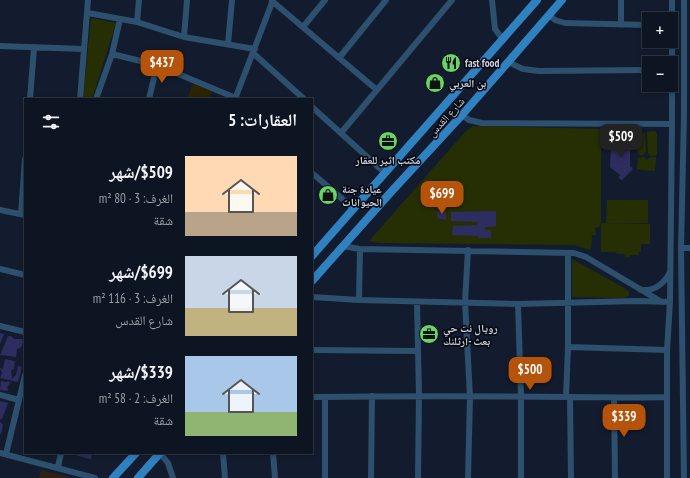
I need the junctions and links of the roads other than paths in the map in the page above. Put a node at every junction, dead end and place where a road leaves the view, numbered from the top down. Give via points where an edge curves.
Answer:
1 (88, 0) edge
2 (138, 0) edge
3 (187, 0) edge
4 (232, 0) edge
5 (326, 0) edge
6 (386, 0) edge
7 (452, 0) edge
8 (492, 0) edge
9 (537, 0) edge
10 (562, 0) edge
11 (620, 0) edge
12 (672, 0) edge
13 (273, 1) edge
14 (686, 4) edge
15 (672, 12) edge
16 (88, 13) junction
17 (549, 15) junction
18 (120, 19) junction
19 (137, 22) junction
20 (621, 25) junction
21 (642, 25) edge
22 (303, 28) junction
23 (184, 37) junction
24 (503, 40) junction
25 (228, 44) junction
26 (0, 46) edge
27 (34, 48) junction
28 (84, 49) junction
29 (254, 51) junction
30 (112, 54) junction
31 (339, 58) junction
32 (508, 62) junction
33 (157, 65) junction
34 (642, 70) edge
35 (377, 90) junction
36 (672, 92) edge
37 (30, 98) edge
38 (80, 98) edge
39 (96, 98) edge
40 (149, 98) edge
41 (236, 98) edge
42 (303, 98) edge
43 (313, 107) edge
44 (462, 115) junction
45 (687, 116) edge
46 (672, 124) junction
47 (341, 133) junction
48 (385, 173) junction
49 (313, 174) edge
50 (24, 186) edge
51 (0, 210) edge
52 (354, 210) junction
53 (682, 212) junction
54 (672, 213) junction
55 (23, 214) edge
56 (342, 246) junction
57 (681, 248) junction
58 (690, 248) edge
59 (360, 249) junction
60 (468, 250) junction
61 (568, 253) junction
62 (313, 255) edge
63 (671, 267) junction
64 (0, 269) edge
65 (24, 275) edge
66 (313, 280) edge
67 (641, 290) junction
68 (313, 297) edge
69 (359, 300) junction
70 (637, 301) junction
71 (417, 302) junction
72 (465, 302) junction
73 (567, 302) junction
74 (661, 302) junction
75 (670, 302) junction
76 (518, 304) junction
77 (0, 326) edge
78 (24, 332) edge
79 (568, 348) junction
80 (313, 350) edge
81 (667, 350) junction
82 (417, 351) junction
83 (682, 367) junction
84 (690, 367) edge
85 (24, 380) edge
86 (0, 396) edge
87 (372, 396) junction
88 (419, 396) junction
89 (313, 397) edge
90 (325, 397) junction
91 (470, 397) junction
92 (521, 397) junction
93 (568, 397) junction
94 (667, 397) junction
95 (614, 398) junction
96 (19, 400) junction
97 (3, 454) edge
98 (61, 454) edge
99 (135, 454) edge
100 (159, 454) edge
101 (161, 454) edge
102 (223, 454) edge
103 (274, 454) edge
104 (58, 467) junction
105 (94, 478) edge
106 (113, 478) edge
107 (138, 478) edge
108 (173, 478) edge
109 (225, 478) edge
110 (275, 478) edge
111 (325, 478) edge
112 (371, 478) edge
113 (418, 478) edge
114 (468, 478) edge
115 (521, 478) edge
116 (571, 478) edge
117 (615, 478) edge
118 (667, 478) edge
119 (684, 478) edge

1 - 16 street
2 - 19 street
3 - 23 street
4 - 25 street
5 - 22 street
6 - 31 street
7 - 35 street
8 - 24 street via 495,29
9 - 24 main road, شارع القدس
10 - 17 main road, شارع القدس
11 - 20 street
12 - 15 street
13 - 22 street
13 - 29 street
14 - 45 street
16 - 18 street
16 - 28 street
17 - 20 street via 565,23
17 - 32 main road, شارع القدس
18 - 19 street
18 - 30 street
19 - 23 street
20 - 21 street
22 - 31 street
23 - 25 street
24 - 48 main road, شارع القدس
25 - 29 street
26 - 27 street
27 - 28 street
27 - 37 street
28 - 38 street
29 - 41 street
29 - 42 street
30 - 33 street
30 - 39 street
31 - 35 street
32 - 34 street via 523,69 539,71
32 - 44 main road, شارع القدس
33 - 40 street
33 - 41 street
35 - 47 street
36 - 46 street
43 - 47 street
44 - 46 street via 469,120 482,123
44 - 56 main road, شارع القدس
45 - 53 street
46 - 54 street
47 - 48 street
48 - 52 main road, شارع القدس
49 - 52 street
50 - 55 street
51 - 55 street
52 - 62 main road, شارع القدس
53 - 54 street
53 - 57 street
54 - 63 street
56 - 59 street
56 - 66 main road, شارع القدس
57 - 58 street
57 - 83 street
59 - 60 street
59 - 69 street
60 - 61 street
60 - 72 street
61 - 67 street via 586,257
61 - 73 street
63 - 67 street via 662,283 652,289
63 - 75 street
64 - 65 street
67 - 70 street via 643,298
67 - 74 street
68 - 69 street
69 - 71 street
70 - 73 street
70 - 74 street
71 - 72 street
71 - 82 street
72 - 76 street
72 - 91 street
73 - 76 street
73 - 79 street
74 - 75 street
75 - 81 street
76 - 92 street
77 - 78 street
79 - 81 street
79 - 93 street
80 - 82 street
81 - 94 street
82 - 88 street
83 - 84 street
83 - 119 street
85 - 96 street
86 - 96 street
87 - 88 street
87 - 90 street
87 - 112 street
88 - 91 street
88 - 113 street
89 - 90 street
90 - 111 street
91 - 92 street
91 - 114 street
92 - 93 street
92 - 115 street
93 - 95 street
93 - 116 street
94 - 95 street
94 - 118 street
95 - 117 street
96 - 97 street
97 - 104 street
98 - 104 street
99 - 106 main road
100 - 107 main road
101 - 108 street via 170,466
102 - 109 street
103 - 110 street
104 - 105 street

